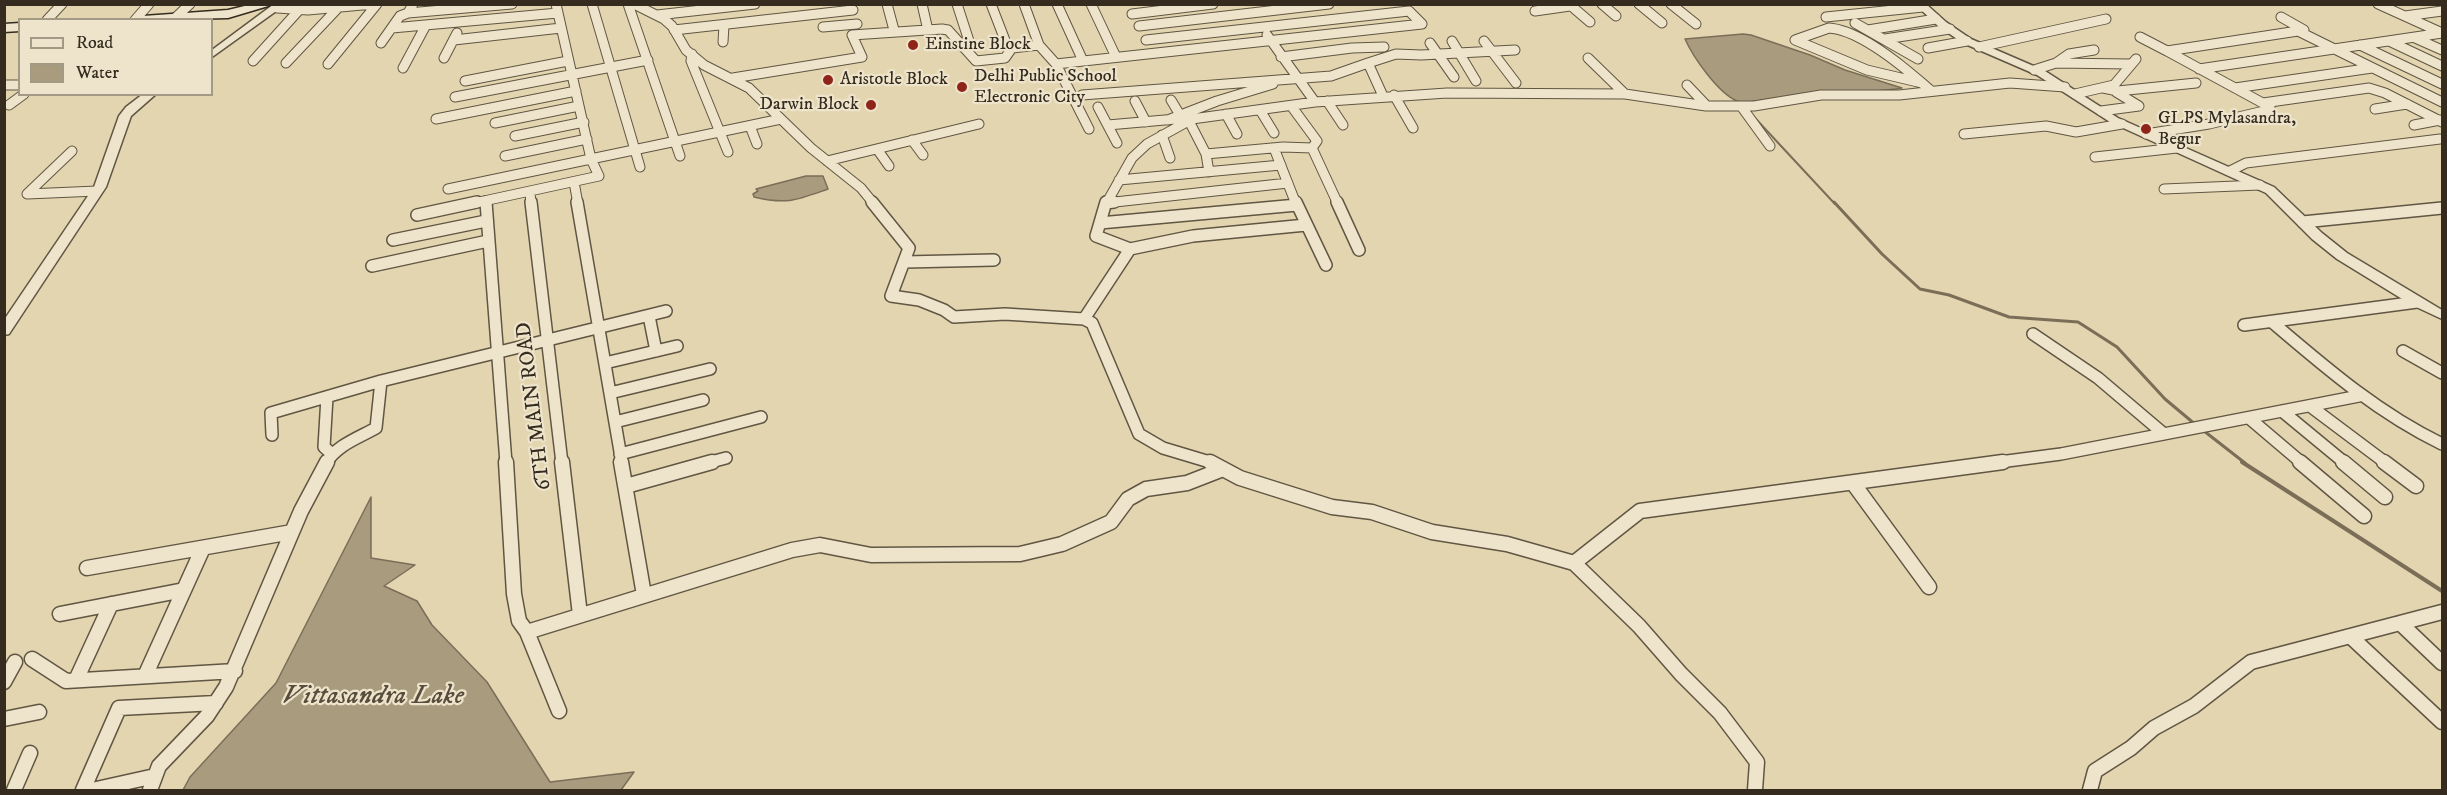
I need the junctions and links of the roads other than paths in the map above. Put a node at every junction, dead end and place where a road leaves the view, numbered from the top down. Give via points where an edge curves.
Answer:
1 (62, 4) edge
2 (149, 4) edge
3 (190, 4) edge
4 (375, 4) edge
5 (413, 4) edge
6 (512, 4) edge
7 (592, 4) edge
8 (628, 4) edge
9 (634, 4) edge
10 (755, 4) edge
11 (887, 4) edge
12 (922, 4) edge
13 (957, 4) edge
14 (991, 4) edge
15 (1024, 4) edge
16 (1057, 4) edge
17 (1091, 4) edge
18 (1128, 4) edge
19 (1213, 4) edge
20 (1247, 4) edge
21 (1329, 4) edge
22 (1602, 4) edge
23 (1639, 4) edge
24 (1671, 4) edge
25 (2378, 4) edge
26 (1569, 5) edge
27 (276, 6) edge
28 (1921, 6) edge
29 (701, 7) edge
30 (854, 7) edge
31 (338, 8) junction
32 (300, 9) junction
33 (557, 9) edge
34 (1535, 11) dead end
35 (2442, 11) edge
36 (408, 13) junction
37 (1252, 13) junction
38 (1132, 14) junction
39 (530, 15) junction
40 (657, 15) junction
41 (1616, 16) dead end
42 (2405, 16) junction
43 (1826, 17) dead end
44 (2281, 17) dead end
45 (49, 18) edge
46 (137, 18) edge
47 (175, 18) joint
48 (496, 18) junction
49 (1936, 19) junction
50 (2106, 19) dead end
51 (462, 21) junction
52 (1590, 22) dead end
53 (1662, 23) dead end
54 (1855, 23) dead end
55 (857, 24) junction
56 (1696, 24) dead end
57 (426, 25) junction
58 (724, 25) junction
59 (527, 26) dead end
60 (927, 26) dead end
61 (1138, 26) junction
62 (1260, 26) junction
63 (823, 27) dead end
64 (392, 28) junction
65 (561, 28) junction
66 (1950, 29) junction
67 (674, 30) junction
68 (894, 30) dead end
69 (1868, 30) junction
70 (2304, 30) dead end
71 (2442, 33) edge
72 (859, 34) junction
73 (488, 36) junction
74 (2140, 37) dead end
75 (2414, 37) junction
76 (1269, 39) junction
77 (1885, 39) junction
78 (454, 40) junction
79 (1146, 40) junction
80 (1484, 40) dead end
81 (1452, 41) dead end
82 (1967, 41) junction
83 (2390, 41) junction
84 (723, 42) dead end
85 (381, 43) dead end
86 (1430, 43) dead end
87 (1039, 45) junction
88 (2360, 45) junction
89 (1979, 46) junction
90 (1384, 47) dead end
91 (1010, 48) junction
92 (1928, 48) dead end
93 (965, 49) junction
94 (2334, 49) junction
95 (1515, 50) dead end
96 (2094, 50) dead end
97 (2442, 50) edge
98 (349, 51) dead end
99 (1494, 51) junction
100 (1905, 51) junction
101 (2167, 51) junction
102 (338, 52) junction
103 (213, 53) edge
104 (1152, 53) junction
105 (1460, 53) junction
106 (692, 54) junction
107 (1413, 54) junction
108 (1439, 54) junction
109 (1885, 56) junction
110 (1116, 57) junction
111 (1281, 57) junction
112 (444, 58) dead end
113 (1588, 58) dead end
114 (1918, 59) dead end
115 (648, 60) junction
116 (253, 61) dead end
117 (568, 61) junction
118 (1083, 61) junction
119 (286, 63) dead end
120 (1368, 63) junction
121 (2056, 63) junction
122 (328, 64) dead end
123 (1056, 64) junction
124 (1419, 66) dead end
125 (2442, 66) edge
126 (403, 68) dead end
127 (610, 68) junction
128 (2372, 68) junction
129 (2199, 69) junction
130 (2034, 70) junction
131 (572, 74) junction
132 (1295, 77) junction
133 (1454, 77) dead end
134 (733, 78) junction
135 (465, 81) dead end
136 (1476, 81) dead end
137 (1516, 82) dead end
138 (2196, 83) dead end
139 (2442, 84) edge
140 (1687, 85) dead end
141 (1927, 87) junction
142 (2103, 88) junction
143 (2235, 88) junction
144 (576, 91) junction
145 (2070, 91) junction
146 (2115, 91) junction
147 (1625, 94) junction
148 (1082, 95) dead end
149 (1395, 95) junction
150 (21, 96) edge
151 (149, 96) edge
152 (1383, 96) junction
153 (455, 97) dead end
154 (1171, 100) dead end
155 (1135, 101) dead end
156 (1327, 101) junction
157 (1315, 102) junction
158 (2442, 102) edge
159 (2263, 103) junction
160 (2407, 104) junction
161 (9, 105) dead end
162 (579, 106) junction
163 (1707, 106) junction
164 (1741, 106) junction
165 (1098, 107) dead end
166 (1292, 107) junction
167 (2375, 109) dead end
168 (1260, 110) junction
169 (2101, 111) junction
170 (1226, 114) junction
171 (1180, 115) junction
172 (436, 119) dead end
173 (781, 119) junction
174 (1168, 120) junction
175 (1191, 120) junction
176 (2441, 121) edge
177 (584, 122) junction
178 (1146, 122) junction
179 (495, 123) dead end
180 (979, 124) dead end
181 (2122, 124) junction
182 (1108, 125) junction
183 (1343, 125) dead end
184 (2414, 125) dead end
185 (750, 126) junction
186 (1413, 128) dead end
187 (1089, 129) dead end
188 (950, 131) junction
189 (720, 132) junction
190 (1237, 134) dead end
191 (1274, 134) dead end
192 (1964, 134) dead end
193 (2146, 134) junction
194 (1162, 135) junction
195 (516, 136) dead end
196 (587, 139) junction
197 (2440, 139) dead end
198 (912, 140) junction
199 (676, 141) junction
200 (959, 142) dead end
201 (1117, 143) dead end
202 (757, 144) dead end
203 (1770, 146) dead end
204 (877, 148) junction
205 (1274, 148) junction
206 (1312, 148) junction
207 (2177, 148) junction
208 (636, 150) junction
209 (72, 151) dead end
210 (728, 152) dead end
211 (1206, 154) junction
212 (923, 155) dead end
213 (505, 156) dead end
214 (680, 156) dead end
215 (2095, 157) dead end
216 (1170, 158) dead end
217 (591, 159) junction
218 (827, 161) junction
219 (1281, 165) junction
220 (889, 166) dead end
221 (640, 167) dead end
222 (2230, 171) junction
223 (1209, 172) junction
224 (1119, 180) junction
225 (574, 182) junction
226 (1288, 183) junction
227 (2260, 184) junction
228 (448, 189) dead end
229 (2164, 189) dead end
230 (97, 191) junction
231 (530, 192) junction
232 (486, 201) junction
233 (1106, 203) junction
234 (1297, 205) junction
235 (2442, 208) edge
236 (417, 215) dead end
237 (486, 221) junction
238 (2303, 222) junction
239 (1100, 223) junction
240 (1306, 225) junction
241 (393, 240) dead end
242 (488, 242) junction
243 (1130, 249) junction
244 (1359, 250) dead end
245 (994, 260) dead end
246 (905, 262) junction
247 (1326, 265) dead end
248 (372, 266) dead end
249 (2417, 302) junction
250 (666, 311) dead end
251 (2442, 315) edge
252 (649, 316) junction
253 (1084, 319) junction
254 (2272, 322) junction
255 (2244, 326) dead end
256 (599, 328) junction
257 (4, 331) edge
258 (2033, 334) dead end
259 (547, 340) junction
260 (677, 346) dead end
261 (657, 351) junction
262 (2403, 351) dead end
263 (498, 352) junction
264 (605, 363) junction
265 (710, 369) dead end
266 (2442, 373) edge
267 (381, 381) junction
268 (610, 393) junction
269 (2360, 396) junction
270 (327, 397) junction
271 (703, 400) dead end
272 (2310, 406) junction
273 (2282, 411) junction
274 (761, 417) dead end
275 (2249, 418) junction
276 (615, 422) junction
277 (2164, 434) junction
278 (272, 435) dead end
279 (2442, 444) edge
280 (333, 454) junction
281 (620, 454) junction
282 (726, 458) dead end
283 (1223, 469) junction
284 (1853, 483) junction
285 (626, 486) junction
286 (2416, 486) dead end
287 (2385, 497) dead end
288 (2364, 516) dead end
289 (292, 532) junction
290 (203, 548) junction
291 (1574, 563) junction
292 (87, 568) dead end
293 (1929, 587) dead end
294 (184, 590) junction
295 (644, 595) junction
296 (111, 604) junction
297 (2442, 612) edge
298 (60, 614) dead end
299 (580, 615) junction
300 (2400, 623) junction
301 (527, 632) junction
302 (2350, 636) junction
303 (32, 658) dead end
304 (15, 662) dead end
305 (2442, 663) edge
306 (235, 670) junction
307 (145, 676) junction
308 (76, 680) junction
309 (4, 682) edge
310 (216, 703) junction
311 (559, 711) dead end
312 (39, 712) dead end
313 (4, 719) edge
314 (2442, 722) edge
315 (30, 753) dead end
316 (152, 783) edge
317 (14, 790) edge
318 (83, 790) edge
319 (92, 790) edge
320 (1755, 790) edge
321 (2090, 790) edge

1 - 45 street
2 - 46 street
3 - 47 street
4 - 31 street
4 - 102 street
5 - 36 street
6 - 36 street
7 - 127 street
8 - 115 street
9 - 40 street
10 - 29 street
11 - 68 street
12 - 60 street
13 - 93 street via 969,40
14 - 91 street
15 - 87 street
16 - 118 street
17 - 110 street
18 - 38 street
19 - 38 street
20 - 37 street
21 - 37 street
22 - 41 street
23 - 53 street
24 - 56 street
25 - 42 street
26 - 34 street
26 - 52 street
27 - 32 street
27 - 47 main road
27 - 103 street
28 - 43 street
28 - 49 street
29 - 40 street
30 - 55 street
30 - 58 street
31 - 32 street
31 - 119 street
32 - 116 street
33 - 39 street
33 - 65 street
35 - 42 street
36 - 64 street via 400,16
37 - 61 street
37 - 62 street
38 - 61 street
39 - 48 street
39 - 59 street
40 - 67 street
42 - 71 street
44 - 70 street
48 - 51 street
48 - 73 street
49 - 66 street
49 - 69 street
50 - 89 street
51 - 57 street
51 - 78 street
54 - 69 street
55 - 63 street
55 - 72 street
57 - 64 street
57 - 126 street
58 - 67 street
58 - 84 street
61 - 79 street
62 - 76 street
62 - 76 street via 1409,11 1422,24
62 - 79 street
64 - 85 street
65 - 73 street
65 - 117 street
66 - 77 street
66 - 82 street
67 - 106 street
69 - 77 street
71 - 75 street
72 - 93 street via 942,29 948,30
72 - 134 street via 852,35 862,57
73 - 78 street
74 - 101 street
75 - 83 street
75 - 97 street
76 - 104 street
76 - 111 street
77 - 100 street
78 - 112 street
79 - 104 street
80 - 99 street
81 - 105 street
82 - 89 street
82 - 92 street
83 - 88 street
83 - 125 street
86 - 108 street
87 - 91 street
87 - 123 street
88 - 94 street
88 - 139 street
89 - 130 street
90 - 111 street
91 - 93 street via 972,56
94 - 101 street via 2298,31
94 - 128 street
94 - 129 street
95 - 99 street
96 - 121 street via 2069,54
98 - 102 street
99 - 105 street
99 - 137 street
100 - 109 street
100 - 114 street
101 - 129 street
102 - 122 street
104 - 110 street
105 - 108 street
105 - 136 street
106 - 134 street
106 - 189 street via 691,61
107 - 108 street
107 - 120 street via 1396,54
107 - 124 street
108 - 133 street
109 - 141 street
109 - 141 street via 1837,28 1795,40 1867,70
110 - 118 street
111 - 132 street
113 - 147 street
115 - 127 street
115 - 199 street
117 - 131 street
117 - 135 street
118 - 123 street
120 - 132 street via 1331,76
120 - 152 street
121 - 130 street
121 - 142 street via 2132,61 2118,82
123 - 187 street
127 - 131 street
127 - 208 street
128 - 143 street
128 - 158 street
129 - 143 street
130 - 145 street
131 - 144 street
131 - 153 street
132 - 148 street
132 - 157 street
132 - 171 street
134 - 173 street via 750,88
138 - 146 street
140 - 163 street
141 - 145 street via 2010,83
141 - 164 street via 1899,94 1821,95
142 - 145 street
142 - 146 street
143 - 159 street
144 - 162 street
144 - 172 street
145 - 169 street
146 - 169 street via 2139,106
147 - 149 street
147 - 163 street
149 - 152 street
149 - 186 street
150 - 161 street
151 - 230 street via 125,116
152 - 156 street
154 - 171 street
155 - 178 street
156 - 157 street
156 - 183 street
157 - 166 street
159 - 160 street via 2369,88
159 - 193 street via 2270,107 2268,110
160 - 167 street
160 - 176 street
162 - 177 street
162 - 179 street
163 - 164 street
164 - 203 street
165 - 182 street
166 - 168 street
166 - 206 street via 1317,141
168 - 170 street
168 - 191 street
169 - 181 street
170 - 175 street
170 - 190 street
171 - 174 street
173 - 185 street
173 - 218 street
174 - 175 street
174 - 178 street
175 - 194 street
175 - 211 street
176 - 184 street
177 - 195 street
177 - 196 street
178 - 182 street
180 - 188 street
181 - 192 street via 2076,132 2046,126
181 - 193 street
182 - 201 street
185 - 189 street
185 - 202 street
188 - 198 street
188 - 200 street
189 - 199 street
189 - 210 street
193 - 207 street
194 - 216 street
194 - 224 street via 1132,158
196 - 213 street
196 - 217 street
197 - 222 street via 2246,163
198 - 204 street
198 - 212 street
199 - 208 street
199 - 214 street
204 - 218 street
204 - 220 street
205 - 206 street
205 - 211 street
205 - 219 street
206 - 244 street
207 - 215 street
207 - 222 street
208 - 217 street
208 - 221 street
209 - 230 street via 27,194
211 - 223 street
217 - 225 street via 599,176
217 - 228 street
218 - 246 street via 861,188 909,248
219 - 223 street
219 - 226 street
222 - 227 street
223 - 224 street
224 - 233 street
225 - 231 street
225 - 256 street
226 - 233 street
226 - 234 street
227 - 229 street
227 - 238 street
230 - 257 street
231 - 232 street
231 - 259 street, 6TH MAIN ROAD
232 - 236 street
232 - 237 street
233 - 239 street
234 - 239 street
234 - 240 street
235 - 238 street
237 - 241 street
237 - 242 street
238 - 249 street via 2342,256
239 - 243 street via 1096,236
240 - 243 street via 1193,236
240 - 247 street
242 - 248 street
242 - 263 street
243 - 253 street
245 - 246 street
246 - 253 street via 891,296 919,300 954,317 1005,314
249 - 251 street
249 - 254 street
250 - 252 street
252 - 256 street
252 - 261 street
253 - 283 street via 1092,324 1139,434 1162,448
254 - 255 street
254 - 269 street
256 - 259 street
256 - 264 street
258 - 277 street via 2098,378
259 - 263 street
259 - 299 street, 6TH MAIN ROAD
260 - 261 street
261 - 264 street
262 - 266 street
263 - 267 street
263 - 301 street via 514,594 519,621
264 - 268 street
265 - 268 street
267 - 270 street
267 - 280 street via 376,428
268 - 276 street
269 - 272 street
269 - 279 street via 2409,429
270 - 278 street via 271,413
270 - 280 street via 324,447
271 - 276 street
272 - 273 street
272 - 286 street
273 - 275 street
273 - 287 street
274 - 281 street
275 - 277 street
275 - 288 street
276 - 281 street
277 - 284 street via 2061,454
280 - 289 street
281 - 285 street
282 - 285 street
283 - 291 street via 1332,507 1372,512 1432,532 1507,544
283 - 295 street via 1187,483 1146,489 1128,499 1111,522 1062,544 1020,554 871,555 820,545
284 - 291 street via 1640,511
284 - 293 street
285 - 295 street
289 - 290 street
289 - 306 street
290 - 292 street
290 - 294 street
291 - 320 street via 1720,713 1757,762
294 - 296 street
294 - 307 street
295 - 299 street
296 - 298 street
296 - 308 street
297 - 300 street
299 - 301 street
300 - 302 street
300 - 305 street
301 - 311 street
302 - 314 street
302 - 321 street via 2252,662 2194,706 2154,728 2095,771
303 - 308 street via 66,681
304 - 309 street
306 - 307 street
306 - 310 street
307 - 308 street
310 - 316 street via 166,757
310 - 318 street via 119,708
312 - 313 street
315 - 317 street
316 - 319 street

